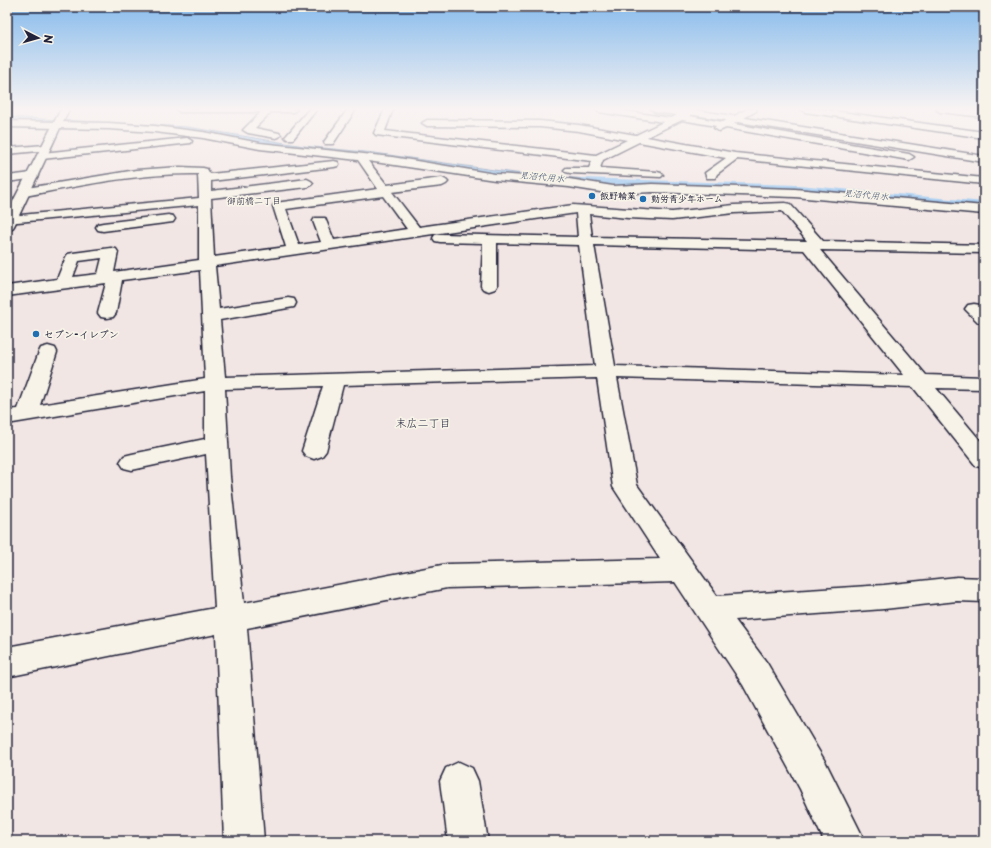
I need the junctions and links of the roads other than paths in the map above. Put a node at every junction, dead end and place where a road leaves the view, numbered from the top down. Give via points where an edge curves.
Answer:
1 (46, 149) edge
2 (87, 149) edge
3 (280, 149) edge
4 (515, 149) edge
5 (519, 149) joint
6 (618, 149) edge
7 (683, 149) edge
8 (695, 149) edge
9 (832, 149) edge
10 (932, 149) edge
11 (934, 149) edge
12 (7, 152) edge
13 (44, 152) junction
14 (673, 155) dead end
15 (735, 156) junction
16 (844, 156) dead end
17 (984, 157) edge
18 (598, 158) junction
19 (363, 159) junction
20 (198, 161) dead end
21 (907, 165) junction
22 (653, 166) dead end
23 (176, 169) junction
24 (560, 169) dead end
25 (593, 172) junction
26 (640, 174) junction
27 (671, 175) dead end
28 (32, 176) junction
29 (725, 177) dead end
30 (205, 178) junction
31 (7, 179) edge
32 (442, 182) dead end
33 (984, 182) edge
34 (307, 183) dead end
35 (620, 185) junction
36 (386, 190) junction
37 (25, 192) junction
38 (145, 196) dead end
39 (205, 204) junction
40 (69, 205) dead end
41 (134, 208) junction
42 (582, 209) junction
43 (984, 210) edge
44 (10, 218) edge
45 (320, 221) dead end
46 (103, 227) dead end
47 (415, 232) junction
48 (383, 236) junction
49 (490, 239) junction
50 (585, 241) junction
51 (329, 244) junction
52 (814, 246) junction
53 (984, 249) edge
54 (294, 250) junction
55 (207, 264) junction
56 (110, 277) junction
57 (63, 284) junction
58 (489, 286) dead end
59 (7, 291) edge
60 (288, 303) dead end
61 (107, 313) dead end
62 (210, 316) junction
63 (48, 352) dead end
64 (605, 372) junction
65 (334, 379) junction
66 (920, 381) junction
67 (215, 383) junction
68 (984, 383) edge
69 (27, 413) junction
70 (7, 416) edge
71 (217, 444) junction
72 (314, 451) dead end
73 (984, 460) edge
74 (132, 462) dead end
75 (683, 570) junction
76 (984, 590) edge
77 (711, 610) junction
78 (231, 619) junction
79 (7, 662) edge
80 (460, 781) dead end
81 (244, 841) edge
82 (468, 841) edge
83 (845, 841) edge

1 - 13 street
2 - 13 street
3 - 19 street
4 - 5 street
5 - 18 street
6 - 18 street
7 - 14 street
8 - 15 street
9 - 21 street
10 - 17 street
11 - 17 street
12 - 13 street
13 - 28 street
15 - 21 street
15 - 29 street via 707,176
16 - 21 street
18 - 25 street
19 - 30 street
19 - 35 street via 392,160 495,177
19 - 36 street
20 - 23 street
21 - 33 street
22 - 26 street
23 - 30 street via 203,171
23 - 37 street via 108,177
24 - 25 street
25 - 26 street
26 - 27 street
26 - 35 street
28 - 31 street
28 - 37 street
30 - 39 street
32 - 36 street
34 - 39 street
35 - 42 street
35 - 43 street via 795,193
36 - 47 street
36 - 54 street via 280,206
37 - 44 street
38 - 41 street
39 - 41 street
39 - 46 street via 185,217
39 - 55 street
40 - 44 street
41 - 44 street
42 - 47 street
42 - 50 street
42 - 52 street via 672,216 734,209 785,208
45 - 51 street
47 - 48 street
48 - 49 street
48 - 51 street
49 - 50 street
49 - 58 street
50 - 52 street
50 - 64 street
51 - 54 street
52 - 53 street
52 - 66 street
54 - 55 street
55 - 56 street
55 - 62 street
56 - 57 street
56 - 57 street via 111,252 73,257
56 - 61 street
57 - 59 street
60 - 62 street
62 - 67 street
63 - 69 street
64 - 65 street
64 - 66 street
64 - 75 street via 625,487
65 - 67 street
65 - 72 street
66 - 68 street
66 - 73 street
67 - 69 street
67 - 71 street
69 - 70 street
71 - 74 street
71 - 78 street
75 - 77 street
75 - 78 street via 447,576
76 - 77 street via 957,589
77 - 83 street via 755,674 813,776
78 - 79 street
78 - 81 street
80 - 82 street

